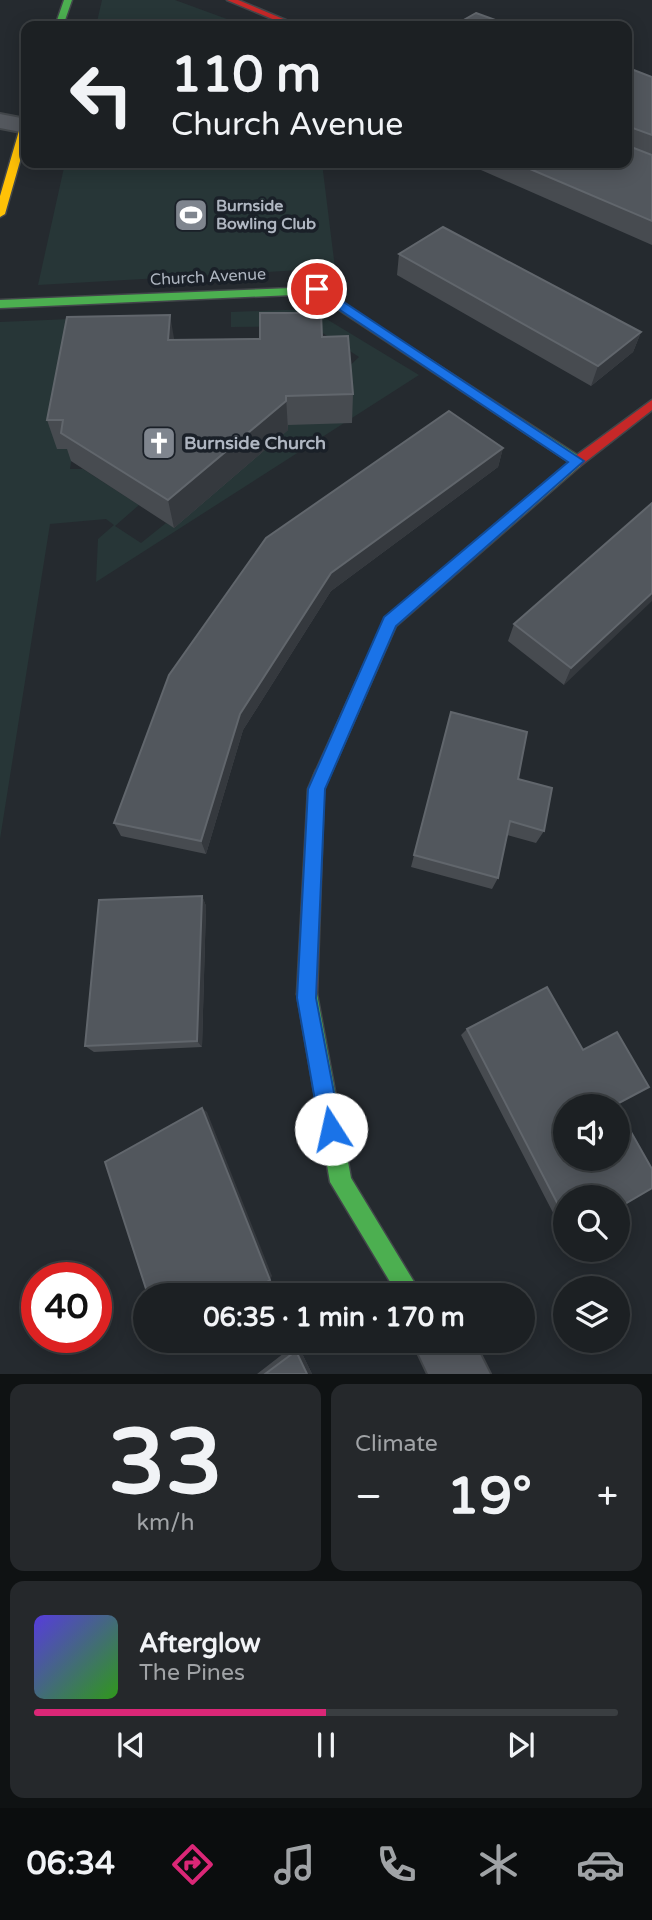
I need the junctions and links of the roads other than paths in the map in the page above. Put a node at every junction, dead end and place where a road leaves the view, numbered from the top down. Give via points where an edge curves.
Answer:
1 (68, 0) edge
2 (231, 0) edge
3 (61, 21) edge
4 (284, 21) edge
5 (0, 121) edge
6 (21, 124) edge
7 (21, 142) edge
8 (0, 214) edge
9 (0, 304) edge
10 (652, 404) edge
11 (577, 461) junction
12 (404, 1283) edge
13 (448, 1353) edge
14 (461, 1374) edge

1 - 3 street
2 - 4 street
5 - 6 street
7 - 8 street
9 - 11 street, Church Avenue via 317,289
10 - 11 street
11 - 12 street via 390,622 316,789 307,998 341,1182
13 - 14 street

